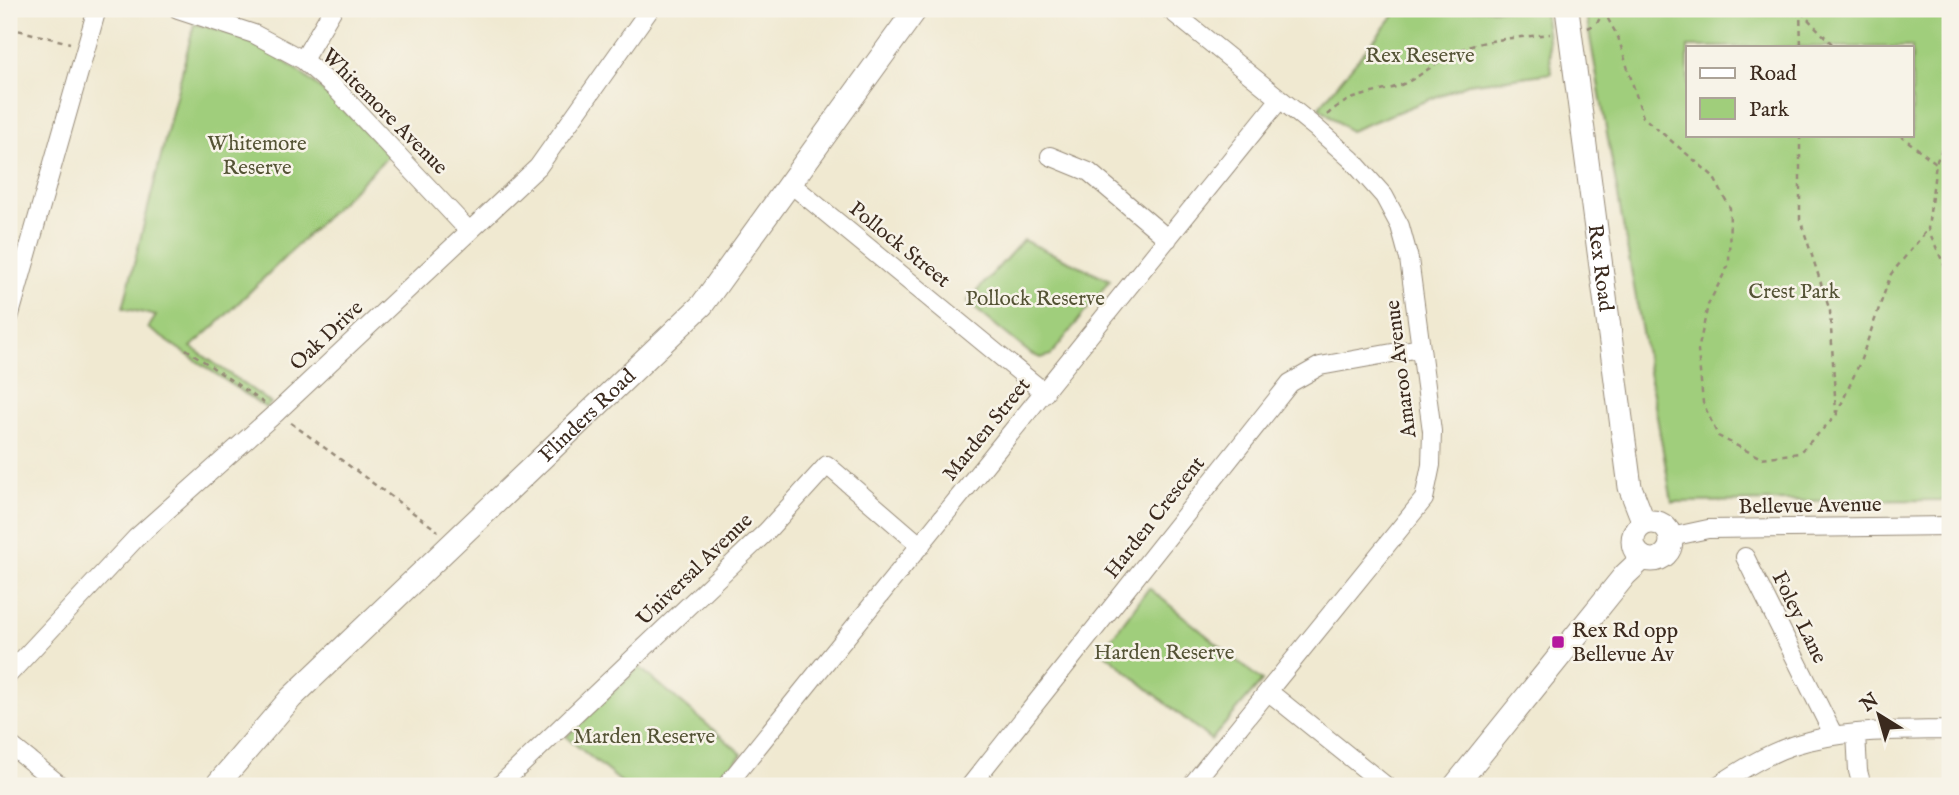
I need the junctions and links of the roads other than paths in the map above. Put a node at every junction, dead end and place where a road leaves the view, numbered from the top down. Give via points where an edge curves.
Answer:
1 (97, 9) edge
2 (178, 9) edge
3 (333, 9) edge
4 (650, 9) edge
5 (1169, 9) edge
6 (1567, 9) edge
7 (912, 10) edge
8 (303, 60) junction
9 (1280, 99) junction
10 (1050, 156) dead end
11 (791, 184) junction
12 (469, 231) junction
13 (1168, 239) junction
14 (9, 318) edge
15 (1420, 348) junction
16 (1045, 393) junction
17 (1644, 523) junction
18 (1950, 526) edge
19 (1671, 537) junction
20 (921, 546) junction
21 (1745, 557) dead end
22 (1643, 558) junction
23 (9, 674) edge
24 (1269, 692) junction
25 (1950, 730) edge
26 (1856, 733) junction
27 (1834, 736) junction
28 (9, 744) edge
29 (61, 786) edge
30 (216, 786) edge
31 (499, 786) edge
32 (726, 786) edge
33 (970, 786) edge
34 (1191, 786) edge
35 (1386, 786) edge
36 (1455, 786) edge
37 (1717, 786) edge
38 (1862, 786) edge

1 - 14 street
2 - 8 street, Whitemore Avenue via 254,34
3 - 8 street
4 - 12 street, Oak Drive via 538,167
5 - 9 street, Amaroo Avenue
6 - 17 street, Rex Road via 1630,487
7 - 11 street, Flinders Road
8 - 12 street, Whitemore Avenue via 345,98
9 - 13 street, Marden Street
9 - 15 street, Amaroo Avenue via 1351,159 1384,196 1400,226 1409,259
10 - 13 street via 1089,173
11 - 16 street, Pollock Street
11 - 30 street, Flinders Road via 702,305 291,698
12 - 23 street, Oak Drive via 136,538
13 - 16 street, Marden Street
15 - 24 street, Amaroo Avenue via 1432,431 1424,499
15 - 33 street, Harden Crescent via 1320,366 1290,383
16 - 20 street, Marden Street
17 - 19 street via 1661,524
17 - 22 street via 1635,532 1633,544
18 - 19 street, Bellevue Avenue via 1708,529
19 - 22 street via 1669,550 1661,558
20 - 31 street, Universal Avenue via 827,465 767,531
20 - 32 street, Marden Street
21 - 27 street, Foley Lane
22 - 36 street
24 - 34 street, Amaroo Avenue
24 - 35 street
25 - 26 street
26 - 27 street
26 - 38 street
27 - 37 street via 1774,753
28 - 29 street

